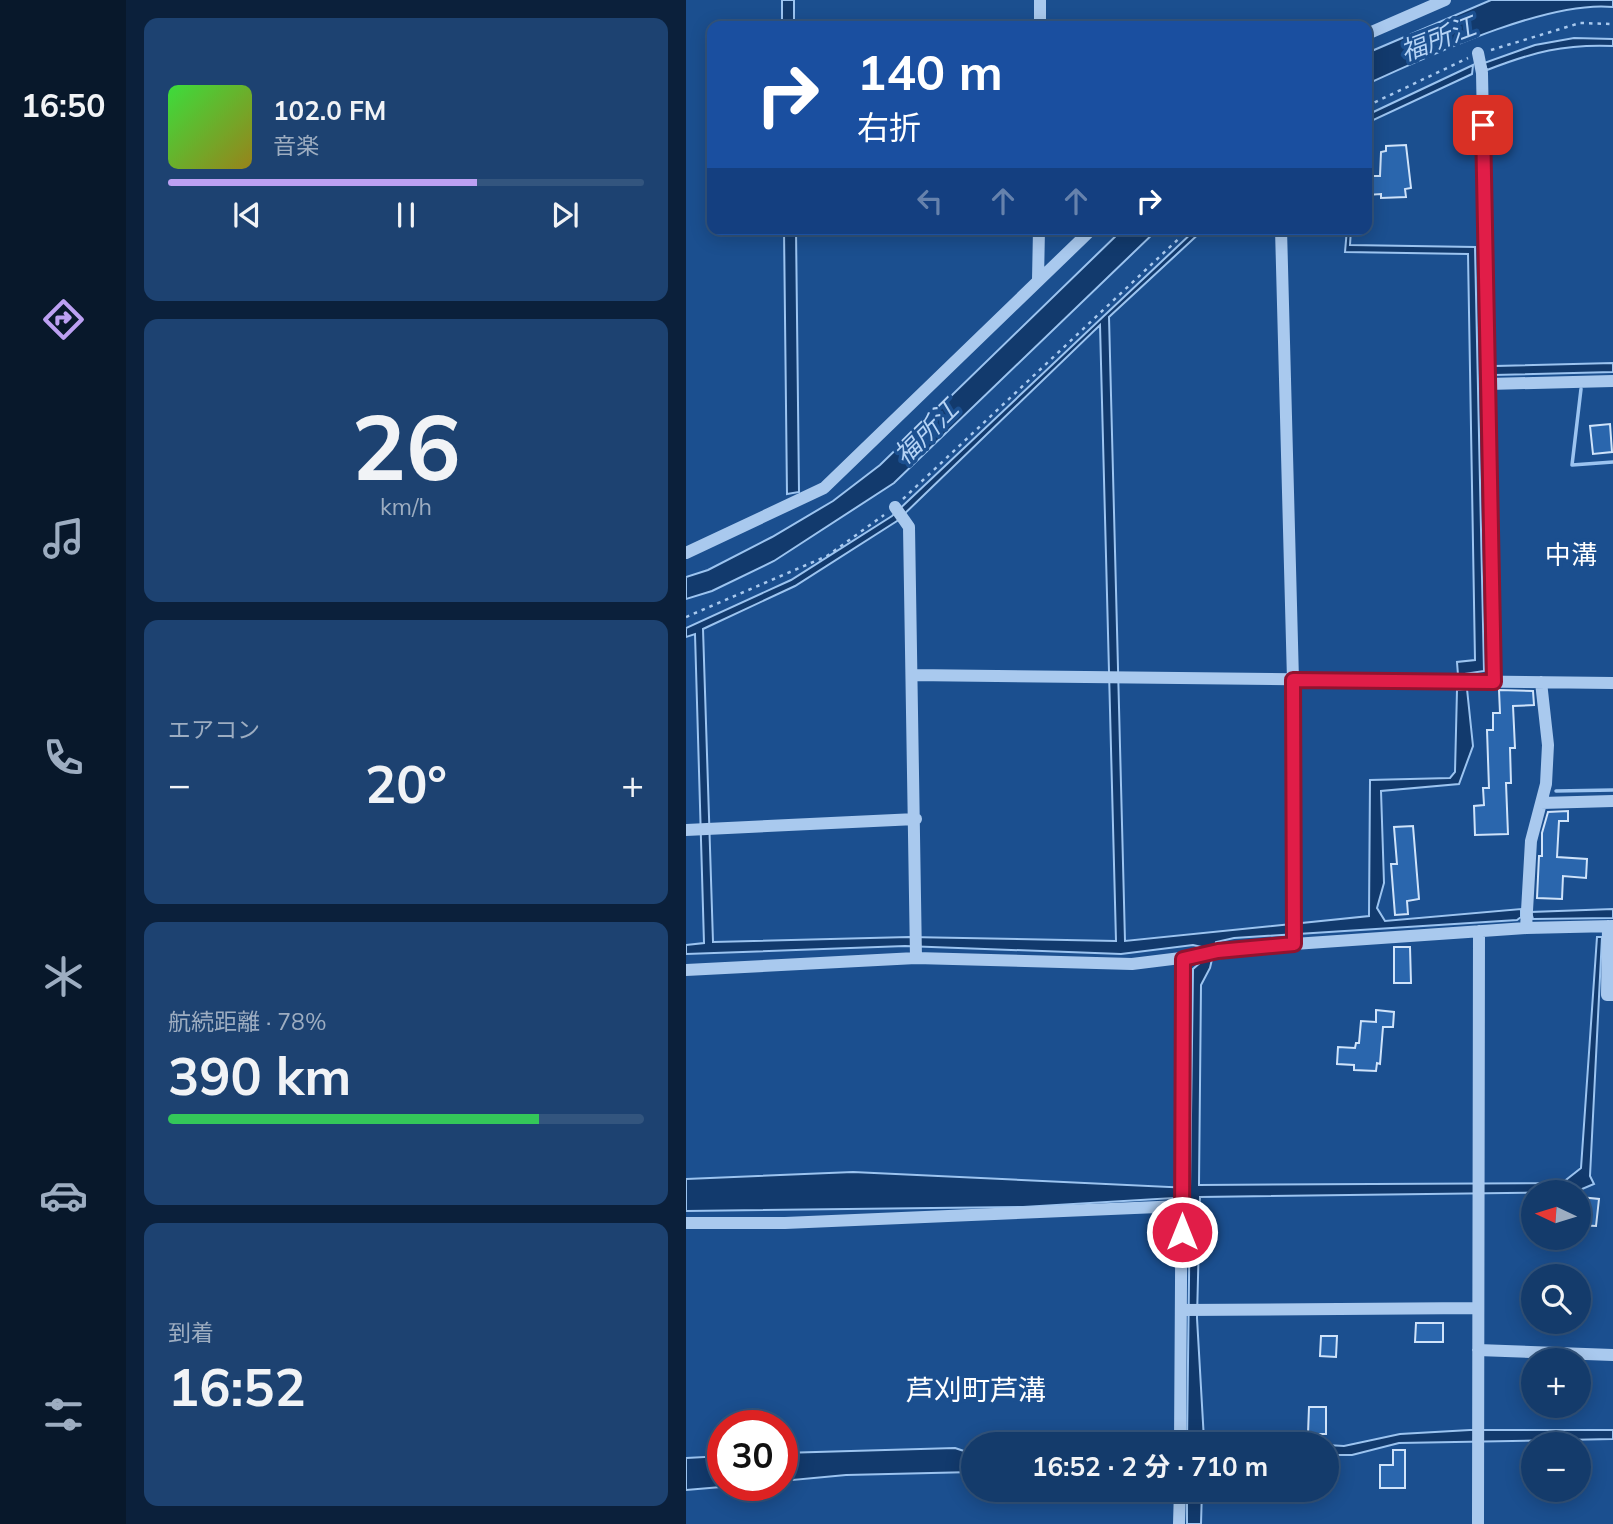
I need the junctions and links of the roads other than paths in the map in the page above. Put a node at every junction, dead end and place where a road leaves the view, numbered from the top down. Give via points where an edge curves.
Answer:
1 (1040, 0) edge
2 (1445, 0) edge
3 (1040, 21) edge
4 (1372, 32) edge
5 (1478, 54) dead end
6 (1038, 235) edge
7 (1086, 235) edge
8 (1281, 235) edge
9 (1038, 280) junction
10 (1613, 381) edge
11 (1488, 384) junction
12 (895, 507) road end
13 (686, 553) edge
14 (912, 675) junction
15 (1293, 680) junction
16 (1494, 682) junction
17 (1541, 682) junction
18 (1613, 683) edge
19 (1613, 802) edge
20 (1541, 803) junction
21 (916, 819) junction
22 (691, 830) edge
23 (1610, 926) edge
24 (1526, 928) junction
25 (1479, 931) junction
26 (1294, 944) junction
27 (916, 958) junction
28 (1183, 959) junction
29 (686, 970) edge
30 (1613, 995) edge
31 (1182, 1197) junction
32 (686, 1223) edge
33 (1478, 1308) junction
34 (1182, 1310) junction
35 (1478, 1350) junction
36 (1613, 1355) edge
37 (1180, 1432) edge
38 (1180, 1502) edge
39 (1179, 1524) edge
40 (1478, 1524) edge

1 - 3 street
2 - 4 street
5 - 11 street
6 - 9 street
7 - 9 street
8 - 15 street
9 - 13 street via 824,488
10 - 11 street
11 - 16 street
12 - 14 street via 909,527
14 - 15 street
14 - 21 street
15 - 16 street
15 - 26 street
16 - 17 street
17 - 18 street
17 - 20 street via 1548,745
19 - 20 street
20 - 24 street via 1531,841
21 - 22 street
21 - 27 street
23 - 24 street
23 - 30 street via 1606,995
24 - 25 street
25 - 26 street
25 - 33 street
26 - 28 street
27 - 28 street via 1132,964
27 - 29 street
28 - 31 street
31 - 32 street via 785,1223
31 - 34 street
33 - 34 street
33 - 35 street
34 - 37 street
35 - 36 street
35 - 40 street
38 - 39 street

